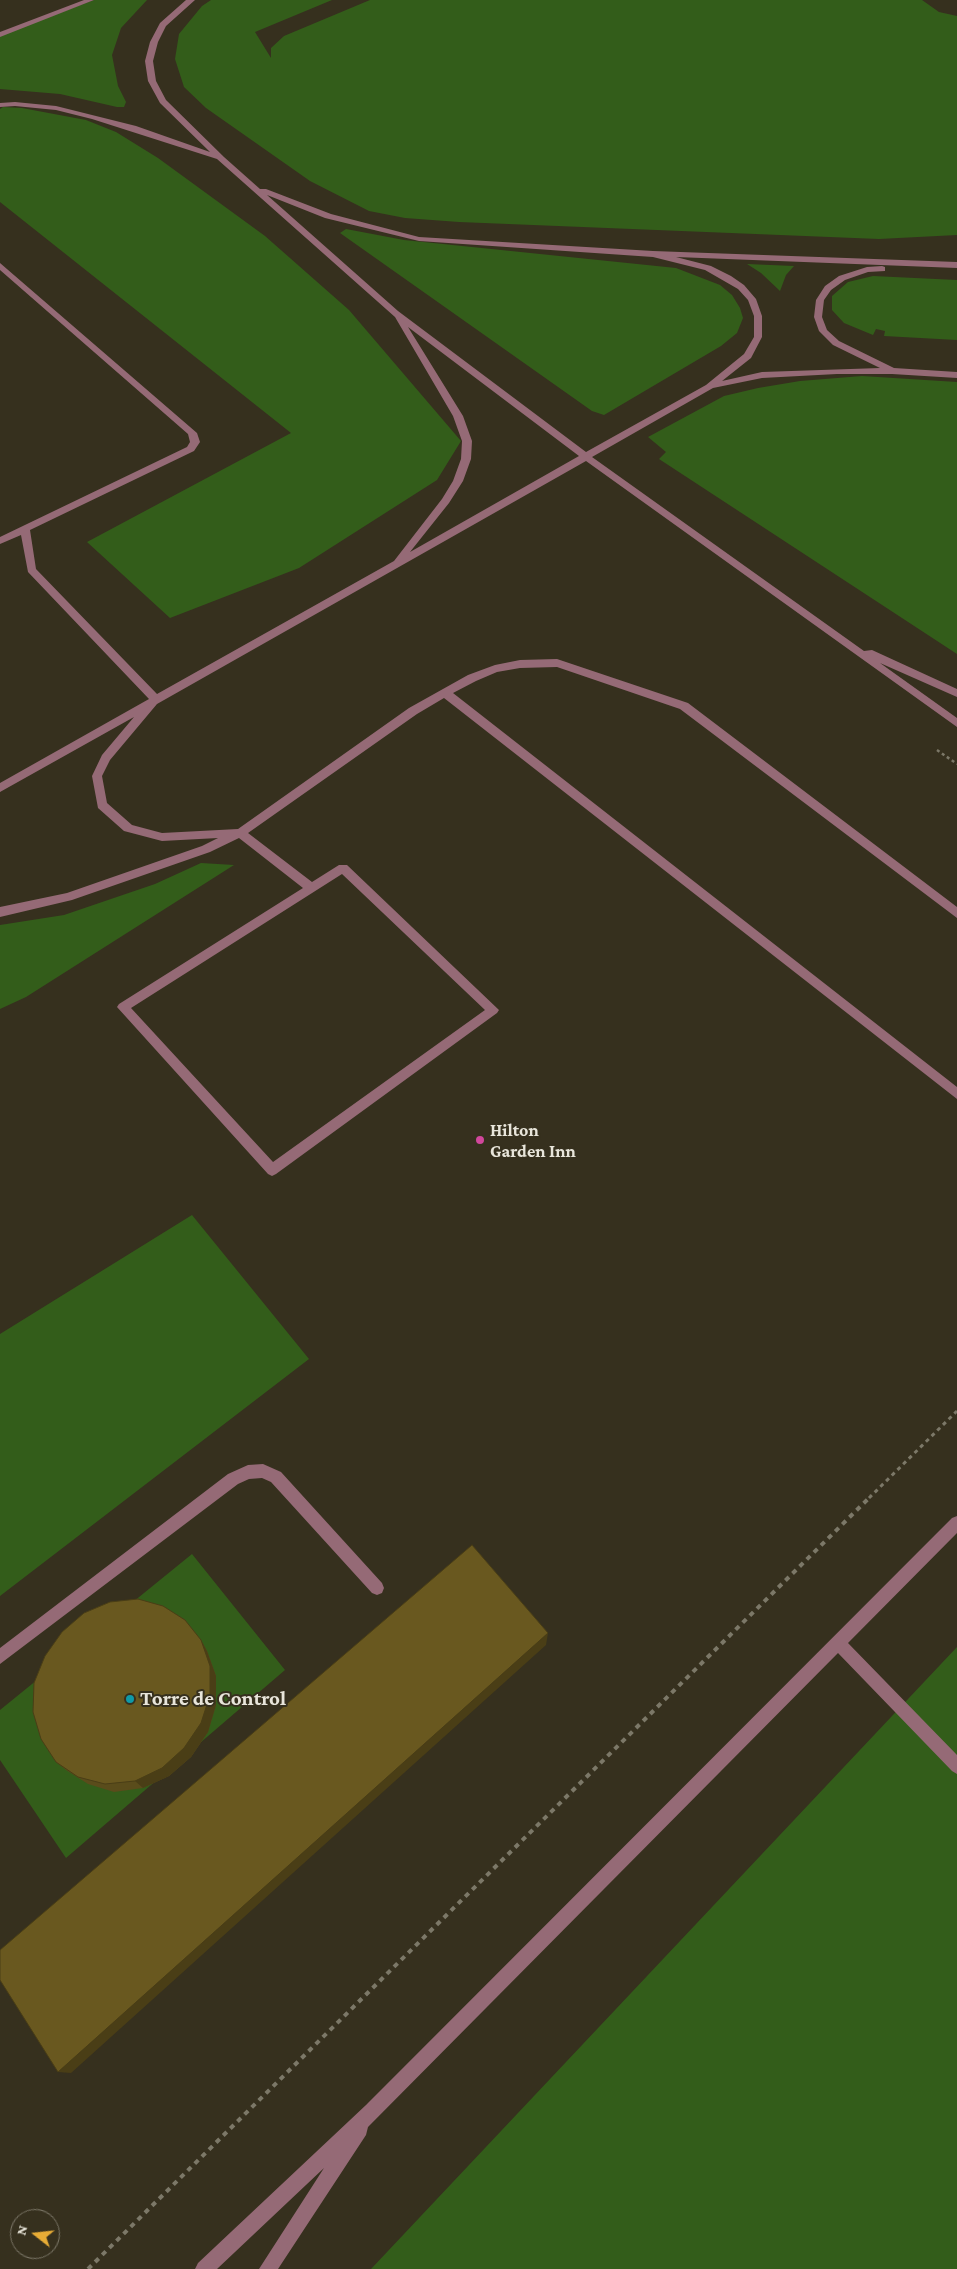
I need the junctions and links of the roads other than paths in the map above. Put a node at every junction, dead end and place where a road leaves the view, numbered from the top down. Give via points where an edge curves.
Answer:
1 (90, 0) edge
2 (191, 0) edge
3 (0, 35) edge
4 (0, 104) edge
5 (221, 159) junction
6 (256, 188) junction
7 (653, 254) junction
8 (957, 265) edge
9 (0, 266) edge
10 (394, 313) junction
11 (892, 371) junction
12 (957, 374) edge
13 (709, 387) junction
14 (585, 456) junction
15 (25, 529) junction
16 (0, 541) edge
17 (393, 566) junction
18 (840, 640) junction
19 (445, 693) junction
20 (957, 693) edge
21 (155, 699) junction
22 (957, 723) edge
23 (0, 788) edge
24 (240, 832) junction
25 (311, 888) junction
26 (0, 912) edge
27 (957, 913) edge
28 (957, 1094) edge
29 (957, 1523) edge
30 (377, 1588) dead end
31 (838, 1643) junction
32 (0, 1657) edge
33 (957, 1766) edge
34 (372, 2110) junction
35 (204, 2269) edge
36 (268, 2269) edge

1 - 3 street
2 - 5 street via 163,25 154,42 149,61 152,80 164,101
4 - 5 street via 56,108 94,117
5 - 6 street
6 - 7 street via 328,216 419,239
6 - 10 street
7 - 8 street
7 - 13 street via 708,268 741,287 752,299 758,316 758,337 748,356
8 - 11 street via 867,270 842,278 828,288 820,300 818,317 823,331 836,343
9 - 15 street via 192,433 195,442 191,449
10 - 14 street
10 - 17 street via 458,416 467,441 466,459 454,488
11 - 12 street
11 - 13 street via 762,375
13 - 14 street
14 - 17 street
14 - 18 street
15 - 16 street
15 - 21 street via 31,570
17 - 21 street
18 - 20 street
18 - 22 street
19 - 24 street via 413,711
19 - 27 street via 495,669 557,662 684,706
19 - 28 street
21 - 23 street
21 - 24 street via 106,758 98,776 102,805 128,828 162,837
24 - 25 street
24 - 26 street via 206,849 68,898
25 - 25 street via 123,1007 272,1170 493,1010 343,868
29 - 31 street
30 - 32 street via 276,1477 263,1471 248,1472 233,1479
31 - 33 street
31 - 34 street
34 - 35 street
34 - 36 street

